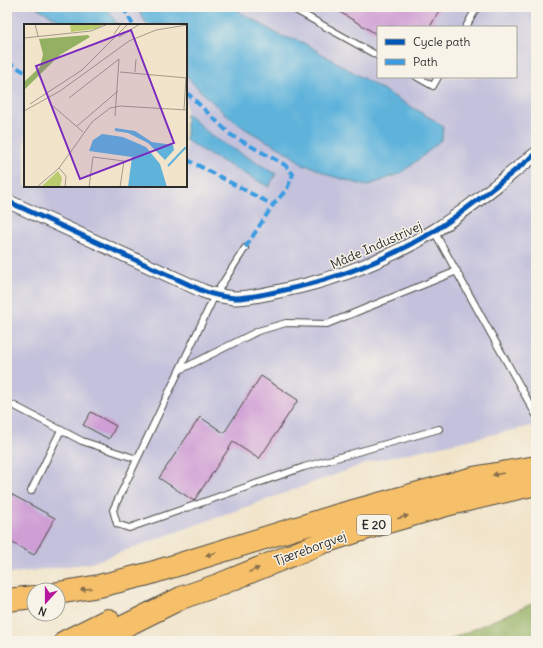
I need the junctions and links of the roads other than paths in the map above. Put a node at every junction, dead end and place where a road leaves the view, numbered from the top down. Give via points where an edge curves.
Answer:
1 (290, 7) edge
2 (477, 7) edge
3 (467, 26) edge
4 (377, 55) edge
5 (419, 78) edge
6 (437, 78) edge
7 (536, 154) edge
8 (7, 201) edge
9 (434, 231) junction
10 (245, 248) dead end
11 (457, 271) junction
12 (215, 296) junction
13 (180, 370) junction
14 (7, 402) edge
15 (536, 415) edge
16 (439, 429) dead end
17 (61, 430) junction
18 (138, 459) junction
19 (536, 467) edge
20 (536, 484) edge
21 (31, 491) dead end
22 (342, 514) junction
23 (218, 585) junction
24 (66, 592) edge
25 (26, 598) edge
26 (7, 600) edge
27 (74, 640) edge
28 (120, 641) edge

1 - 4 lane
2 - 3 lane
5 - 6 lane via 433,86
7 - 9 street, Måde Industrivej via 466,210
8 - 12 street, Måde Industrivej
9 - 11 lane
9 - 12 street, Måde Industrivej via 374,262 328,279 255,296
10 - 12 lane
11 - 13 lane via 328,324 286,323 258,331
11 - 15 lane
12 - 13 lane
13 - 18 lane
14 - 17 lane
16 - 18 lane via 304,466 129,528 117,524 113,510
17 - 18 lane via 82,441
17 - 21 lane
19 -> 22 highway, Tjæreborgvej / E 20 via 473,478
23 -> 20 highway, Tjæreborgvej / E 20 via 324,542 374,526 450,504
22 -> 24 highway, Tjæreborgvej via 148,574
22 - 27 highway, Tjæreborgvej / E 20 via 176,586
23 - 27 highway, Tjæreborgvej / E 20
23 - 28 highway, E 20
25 - 26 highway

